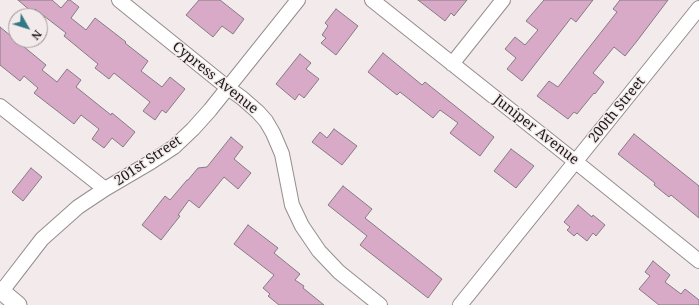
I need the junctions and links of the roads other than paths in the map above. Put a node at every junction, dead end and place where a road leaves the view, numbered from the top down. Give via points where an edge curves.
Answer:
1 (119, 0) edge
2 (298, 0) edge
3 (372, 0) edge
4 (503, 0) edge
5 (699, 8) edge
6 (452, 64) junction
7 (228, 88) junction
8 (0, 106) edge
9 (576, 162) junction
10 (105, 189) junction
11 (699, 261) edge
12 (1, 291) edge
13 (18, 305) edge
14 (380, 305) edge
15 (460, 305) edge

1 - 7 street, Cypress Avenue
2 - 7 street, 201st Street
3 - 6 street, Juniper Avenue
4 - 6 street
5 - 9 street, 200th Street
6 - 9 street, Juniper Avenue
7 - 10 street, 201st Street via 174,147
7 - 14 street, Cypress Avenue via 258,112 273,133 282,154 292,205 302,226 319,251 339,272
8 - 10 street
9 - 11 street, Juniper Avenue
9 - 15 street, 200th Street
10 - 12 street, 201st Street via 78,207 42,239
12 - 13 main road

